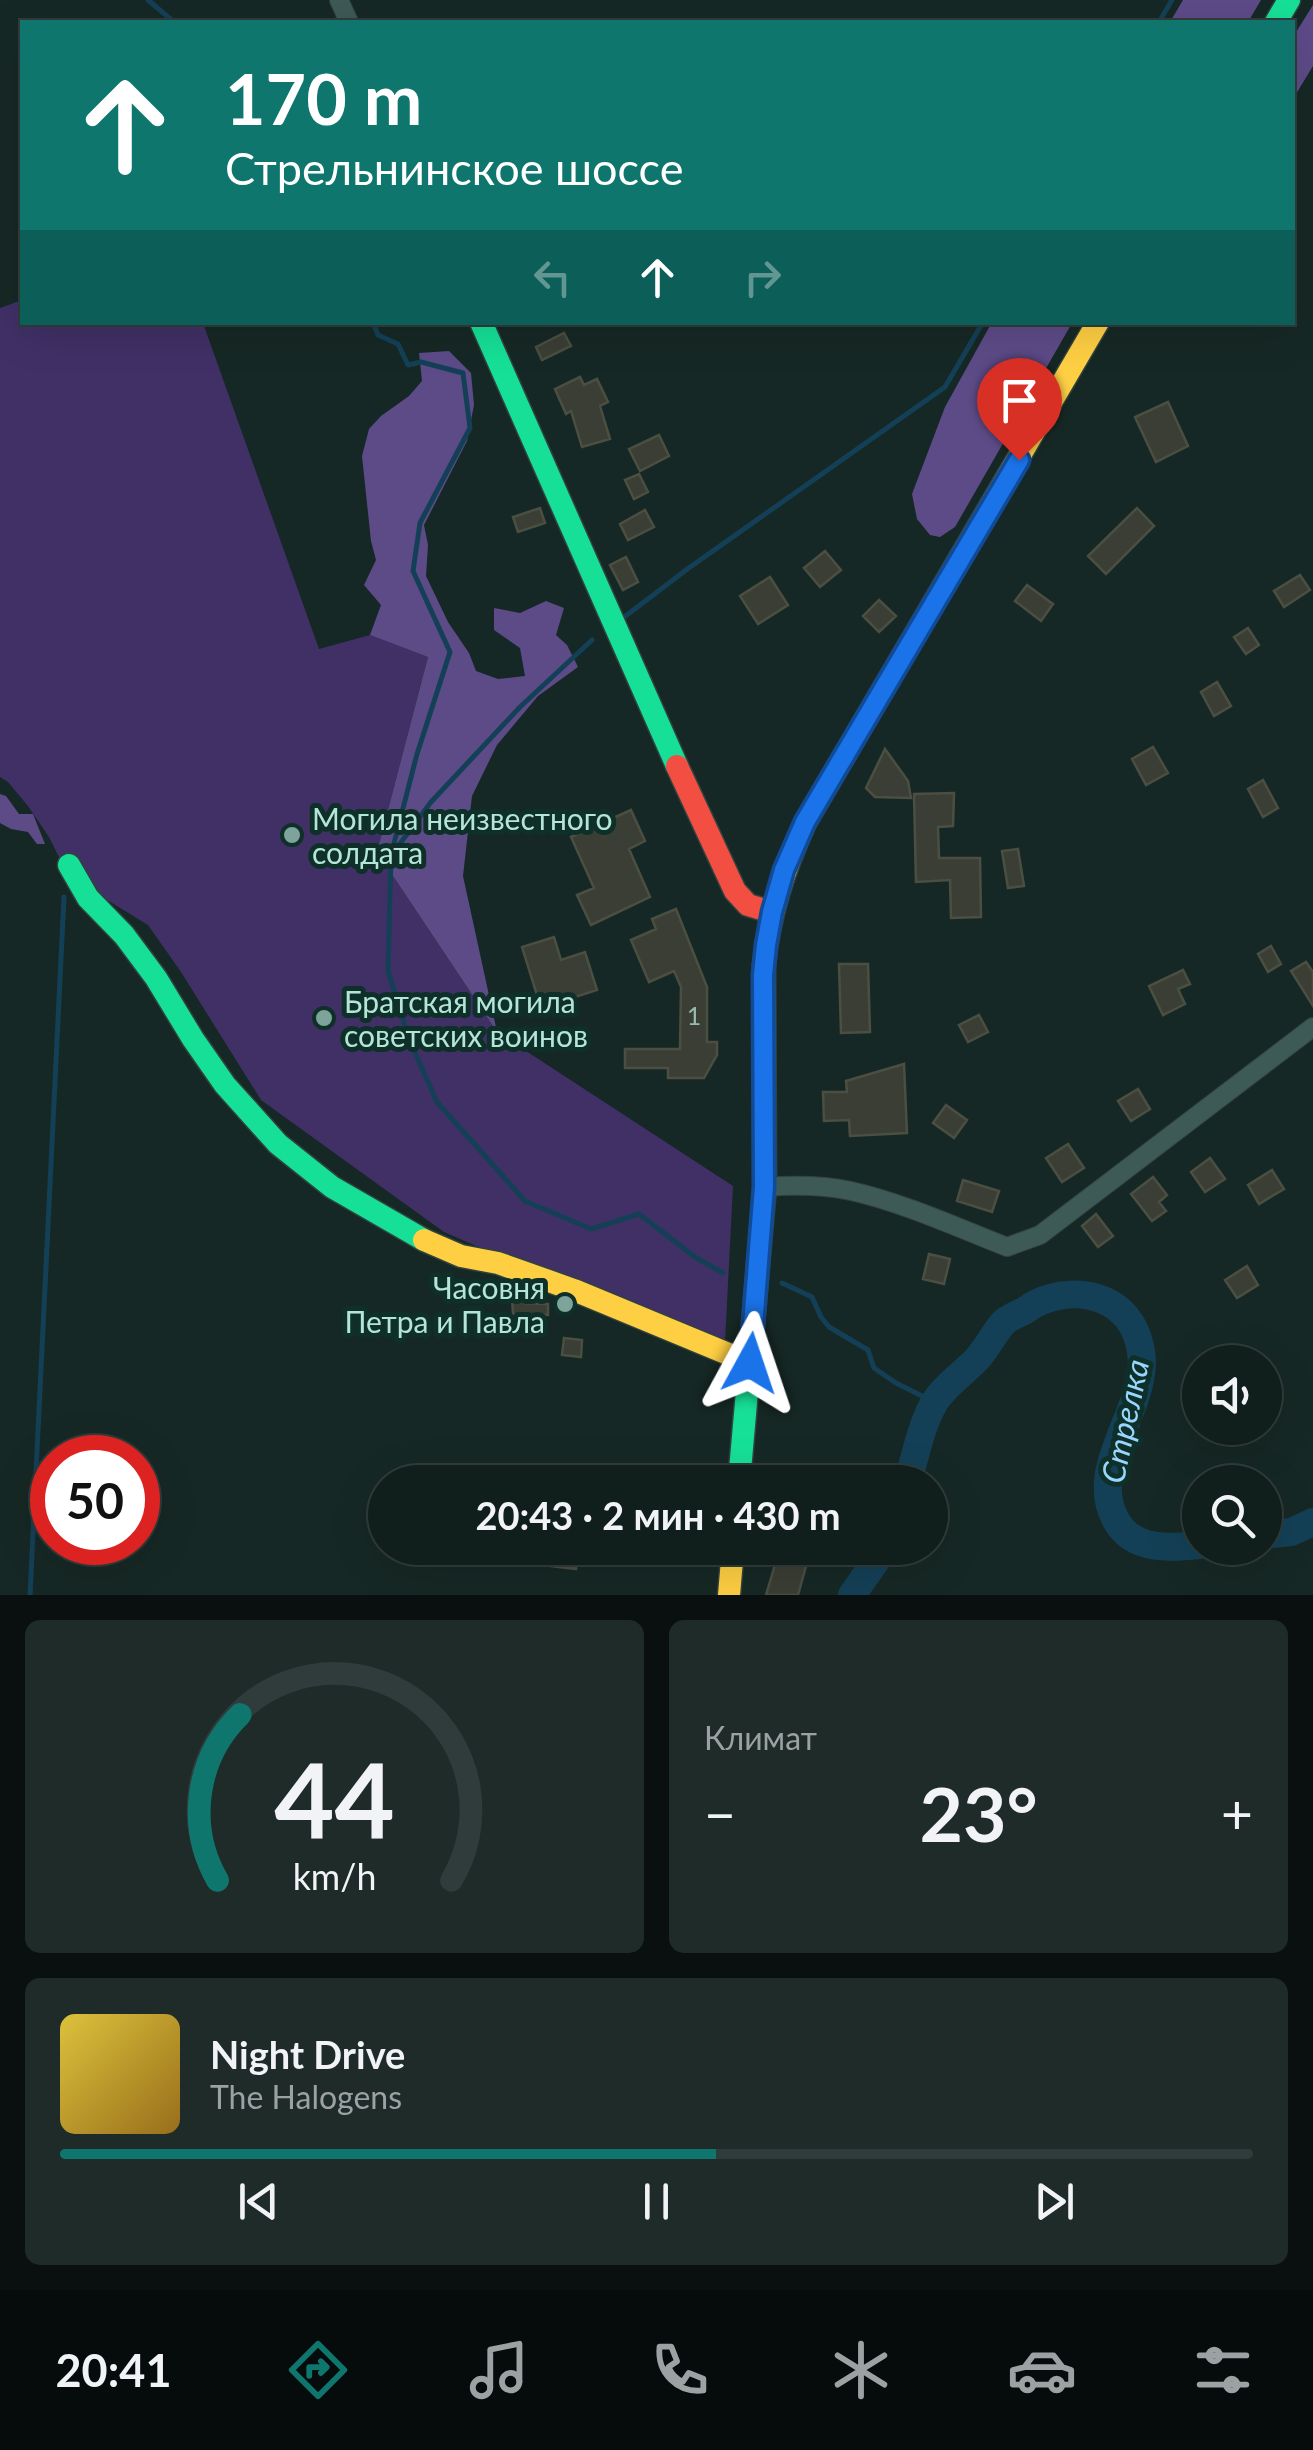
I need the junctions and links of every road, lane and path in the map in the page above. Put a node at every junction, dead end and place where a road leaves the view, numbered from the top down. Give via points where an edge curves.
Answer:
1 (482, 325) edge
2 (1096, 325) edge
3 (69, 865) dead end
4 (772, 912) junction
5 (1313, 1028) edge
6 (764, 1187) junction
7 (750, 1363) junction
8 (741, 1465) edge
9 (732, 1565) edge
10 (730, 1595) edge

1 - 4 street via 726,876 742,904
2 - 4 street via 805,822
3 - 7 street via 88,898 156,978 226,1085 278,1144 332,1187 433,1245 574,1290
4 - 6 street via 763,975
5 - 6 street via 1040,1235 1007,1247 850,1191
6 - 7 street
7 - 8 street
9 - 10 street

